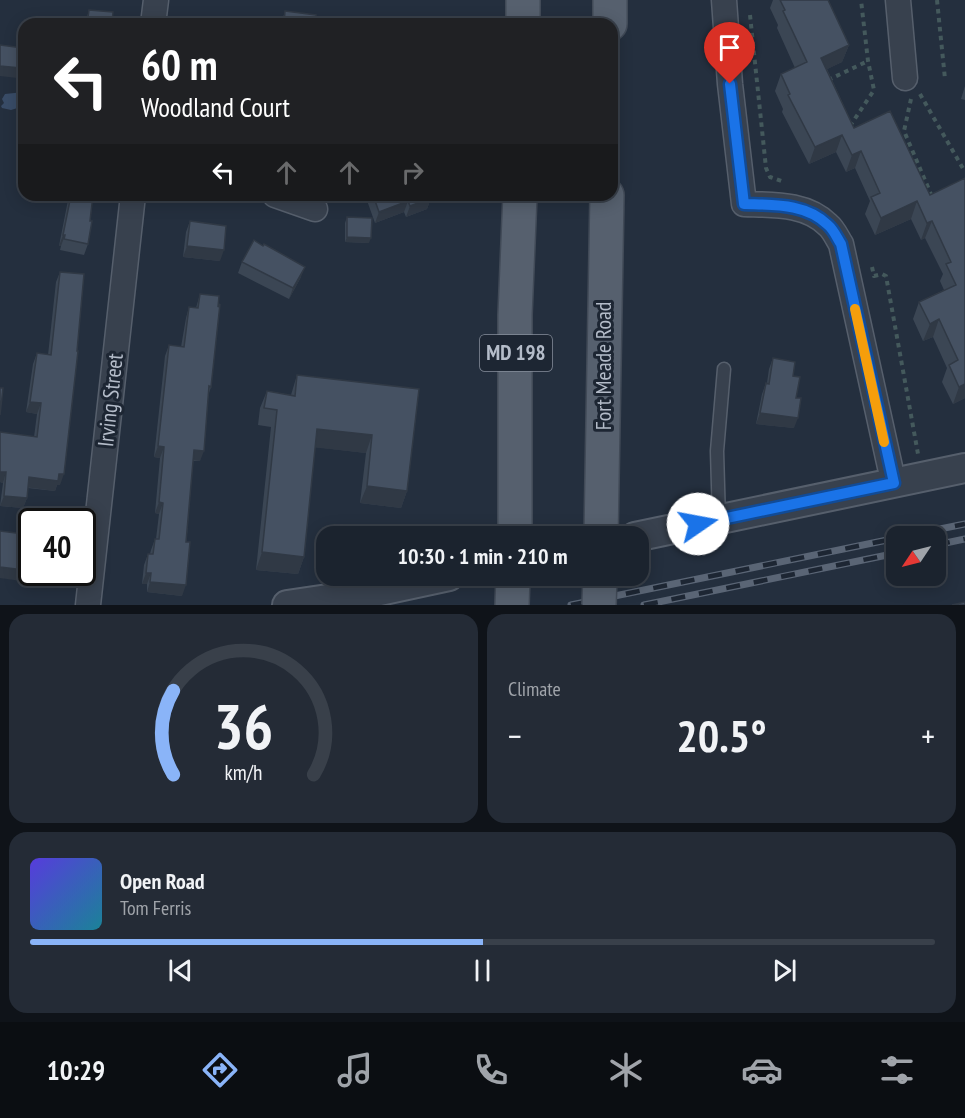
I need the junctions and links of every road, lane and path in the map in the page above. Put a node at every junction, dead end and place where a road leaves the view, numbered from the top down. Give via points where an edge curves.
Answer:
1 (156, 0) edge
2 (523, 0) edge
3 (610, 0) edge
4 (724, 0) edge
5 (861, 0) edge
6 (898, 0) edge
7 (937, 0) edge
8 (154, 18) edge
9 (523, 18) edge
10 (610, 18) edge
11 (868, 62) junction
12 (905, 78) dead end
13 (945, 79) dead end
14 (822, 83) edge
15 (846, 134) edge
16 (965, 172) edge
17 (132, 201) edge
18 (292, 201) edge
19 (520, 201) edge
20 (607, 201) edge
21 (936, 208) edge
22 (315, 209) dead end
23 (724, 369) dead end
24 (965, 468) edge
25 (892, 475) junction
26 (718, 520) junction
27 (515, 524) edge
28 (601, 526) edge
29 (649, 534) edge
30 (403, 586) edge
31 (513, 586) edge
32 (600, 586) edge
33 (88, 605) edge
34 (287, 605) edge
35 (512, 605) edge
36 (599, 605) edge

1 - 8 street
2 - 9 main road
3 - 10 main road
4 - 25 street via 744,204 812,212 830,226 841,244
5 - 11 path
6 - 12 street
7 - 13 path
11 - 14 path
11 - 15 path via 873,90
16 - 21 path via 918,90 913,91 904,131
17 - 33 street, Irving Street
18 - 22 street
19 - 27 main road, MD 198
20 - 28 main road, Fort Meade Road
23 - 26 lane via 717,451
24 - 25 street
25 - 26 street
26 - 29 street
30 - 34 street
31 - 35 main road
32 - 36 main road, bridge

